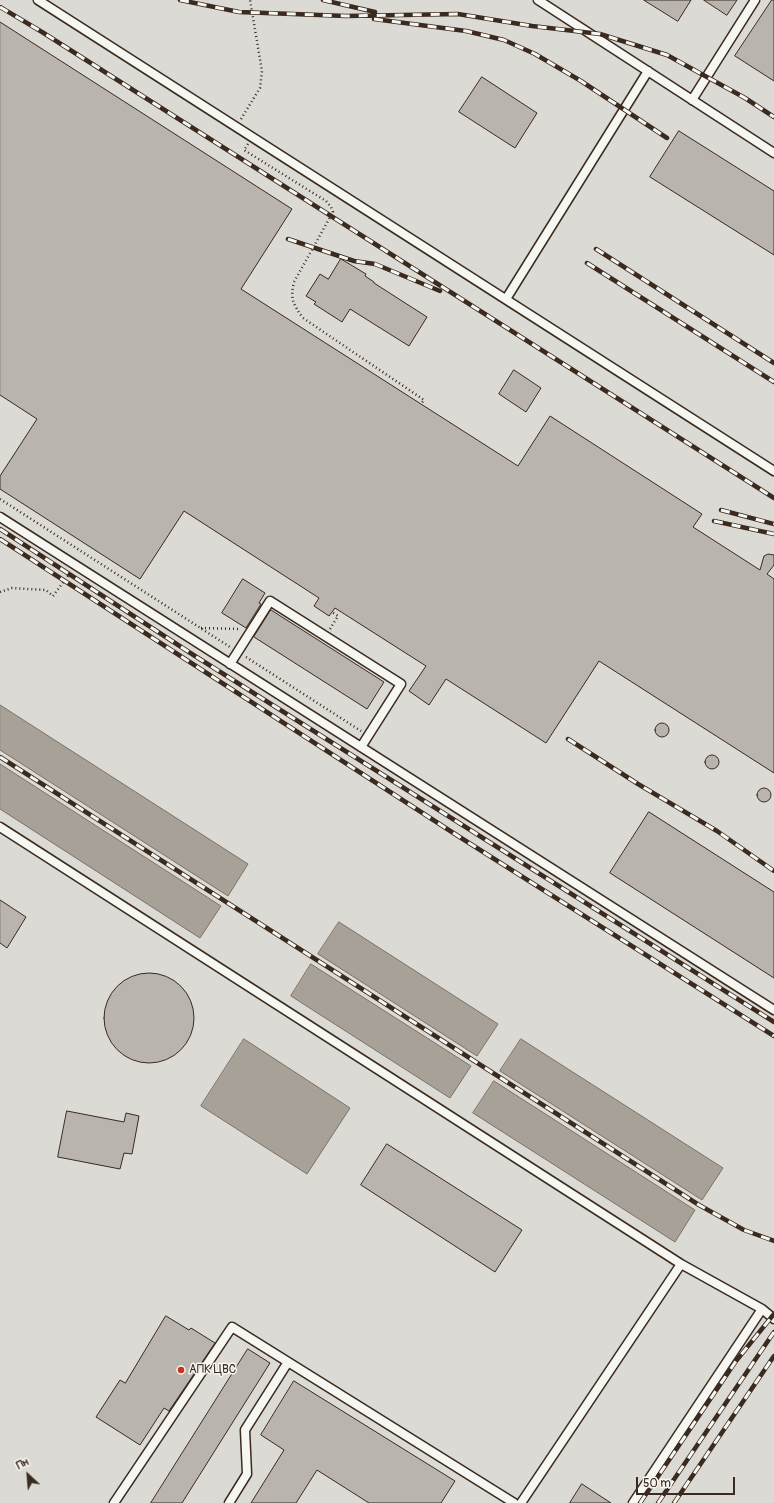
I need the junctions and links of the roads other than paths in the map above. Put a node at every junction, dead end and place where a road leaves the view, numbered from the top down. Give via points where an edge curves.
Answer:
1 (38, 0) edge
2 (538, 0) edge
3 (755, 0) edge
4 (648, 72) junction
5 (692, 100) junction
6 (774, 153) edge
7 (506, 300) junction
8 (774, 472) edge
9 (0, 517) edge
10 (230, 664) junction
11 (361, 747) junction
12 (0, 827) edge
13 (774, 1010) edge
14 (681, 1264) junction
15 (762, 1309) junction
16 (774, 1319) edge
17 (288, 1362) junction
18 (114, 1503) edge
19 (229, 1503) edge
20 (514, 1503) edge
21 (521, 1503) edge
22 (633, 1503) edge

1 - 7 lane
2 - 4 lane
3 - 5 lane
4 - 5 lane
4 - 7 lane
5 - 6 lane
7 - 8 lane
9 - 10 lane
10 - 11 lane
10 - 11 lane via 270,601 401,684
11 - 13 lane
12 - 14 lane
14 - 15 lane
14 - 21 lane
15 - 16 lane
15 - 22 lane
17 - 18 lane via 232,1327
17 - 19 lane via 246,1430 247,1474
17 - 20 lane

